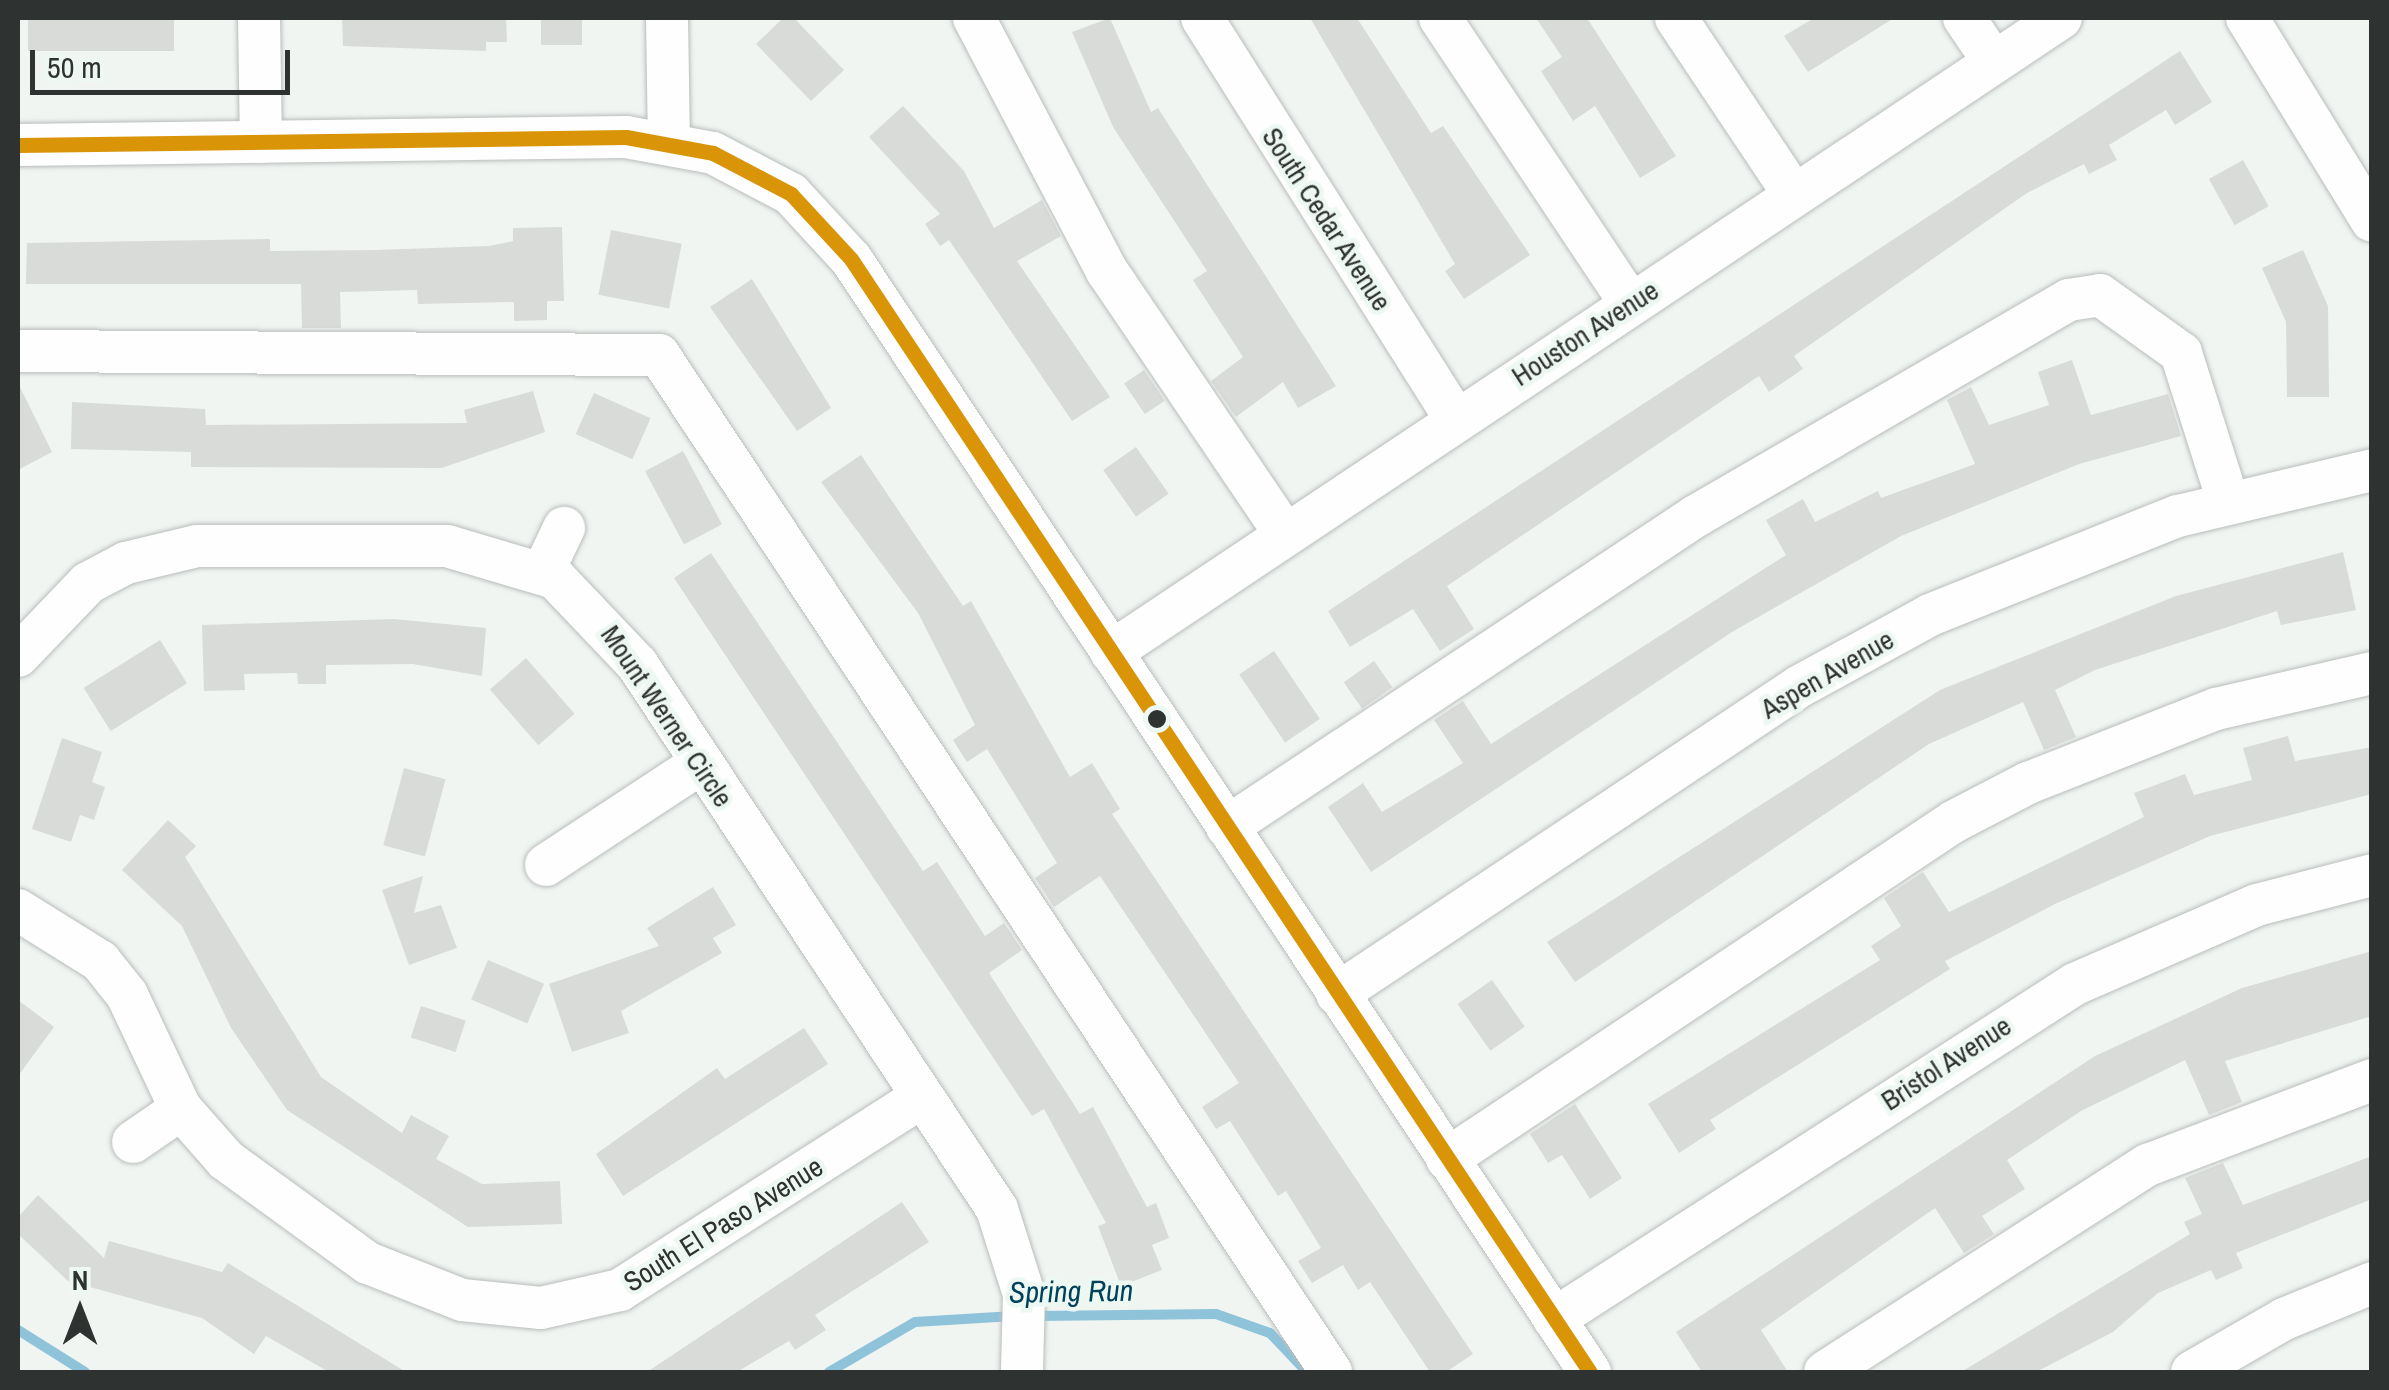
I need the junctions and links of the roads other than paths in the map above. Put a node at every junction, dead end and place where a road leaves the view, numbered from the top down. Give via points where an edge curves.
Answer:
1 (259, 18) edge
2 (667, 18) edge
3 (974, 18) edge
4 (1202, 18) edge
5 (1440, 18) edge
6 (1676, 18) edge
7 (1964, 18) edge
8 (2061, 18) edge
9 (2247, 18) edge
10 (1994, 62) junction
11 (261, 142) junction
12 (668, 142) junction
13 (18, 145) edge
14 (1794, 196) junction
15 (2372, 220) edge
16 (1630, 303) junction
17 (18, 351) edge
18 (1456, 418) junction
19 (2372, 470) edge
20 (2228, 500) junction
21 (564, 528) dead end
22 (1284, 534) junction
23 (543, 572) junction
24 (1110, 652) junction
25 (18, 656) edge
26 (2372, 672) edge
27 (700, 764) junction
28 (1226, 827) junction
29 (546, 866) dead end
30 (2372, 875) edge
31 (18, 910) edge
32 (1337, 994) junction
33 (2372, 1080) edge
34 (922, 1097) junction
35 (181, 1109) junction
36 (133, 1142) dead end
37 (1447, 1159) junction
38 (2372, 1283) edge
39 (1554, 1319) junction
40 (1024, 1356) edge
41 (1331, 1372) edge
42 (1590, 1372) edge
43 (1825, 1372) edge
44 (2192, 1372) edge

1 - 11 street
2 - 12 street
3 - 22 street via 1108,271
4 - 18 street, South Cedar Avenue
5 - 16 street
6 - 14 street
7 - 10 street
8 - 10 street, Houston Avenue
9 - 15 street
10 - 14 street, Houston Avenue
11 - 12 street
11 - 13 street
12 - 24 street via 749,169 822,223
14 - 16 street, Houston Avenue
16 - 18 street, Houston Avenue
17 - 41 street via 659,355
18 - 22 street, Houston Avenue
19 - 20 street, Aspen Avenue
20 - 28 street via 2181,353 2100,295 2069,300 1696,516
20 - 32 street, Aspen Avenue via 2072,553 1876,643
21 - 23 street
22 - 24 street, Houston Avenue
23 - 25 street, Mount Werner Circle via 447,546 197,546 67,576
23 - 27 street, Mount Werner Circle via 612,630
24 - 28 street
26 - 37 street via 2138,735 1953,822
27 - 29 street
27 - 34 street, Mount Werner Circle
28 - 32 street
30 - 39 street, Bristol Avenue via 2257,905 2075,984
31 - 35 street, South El Paso Avenue via 100,961 127,995
32 - 37 street
33 - 43 street via 2148,1165
34 - 35 street, South El Paso Avenue via 654,1272 620,1290 541,1308 462,1300 368,1262 226,1160
34 - 40 street, Mount Werner Circle via 997,1209 1024,1294
35 - 36 street
37 - 39 street
38 - 44 street
39 - 42 street

